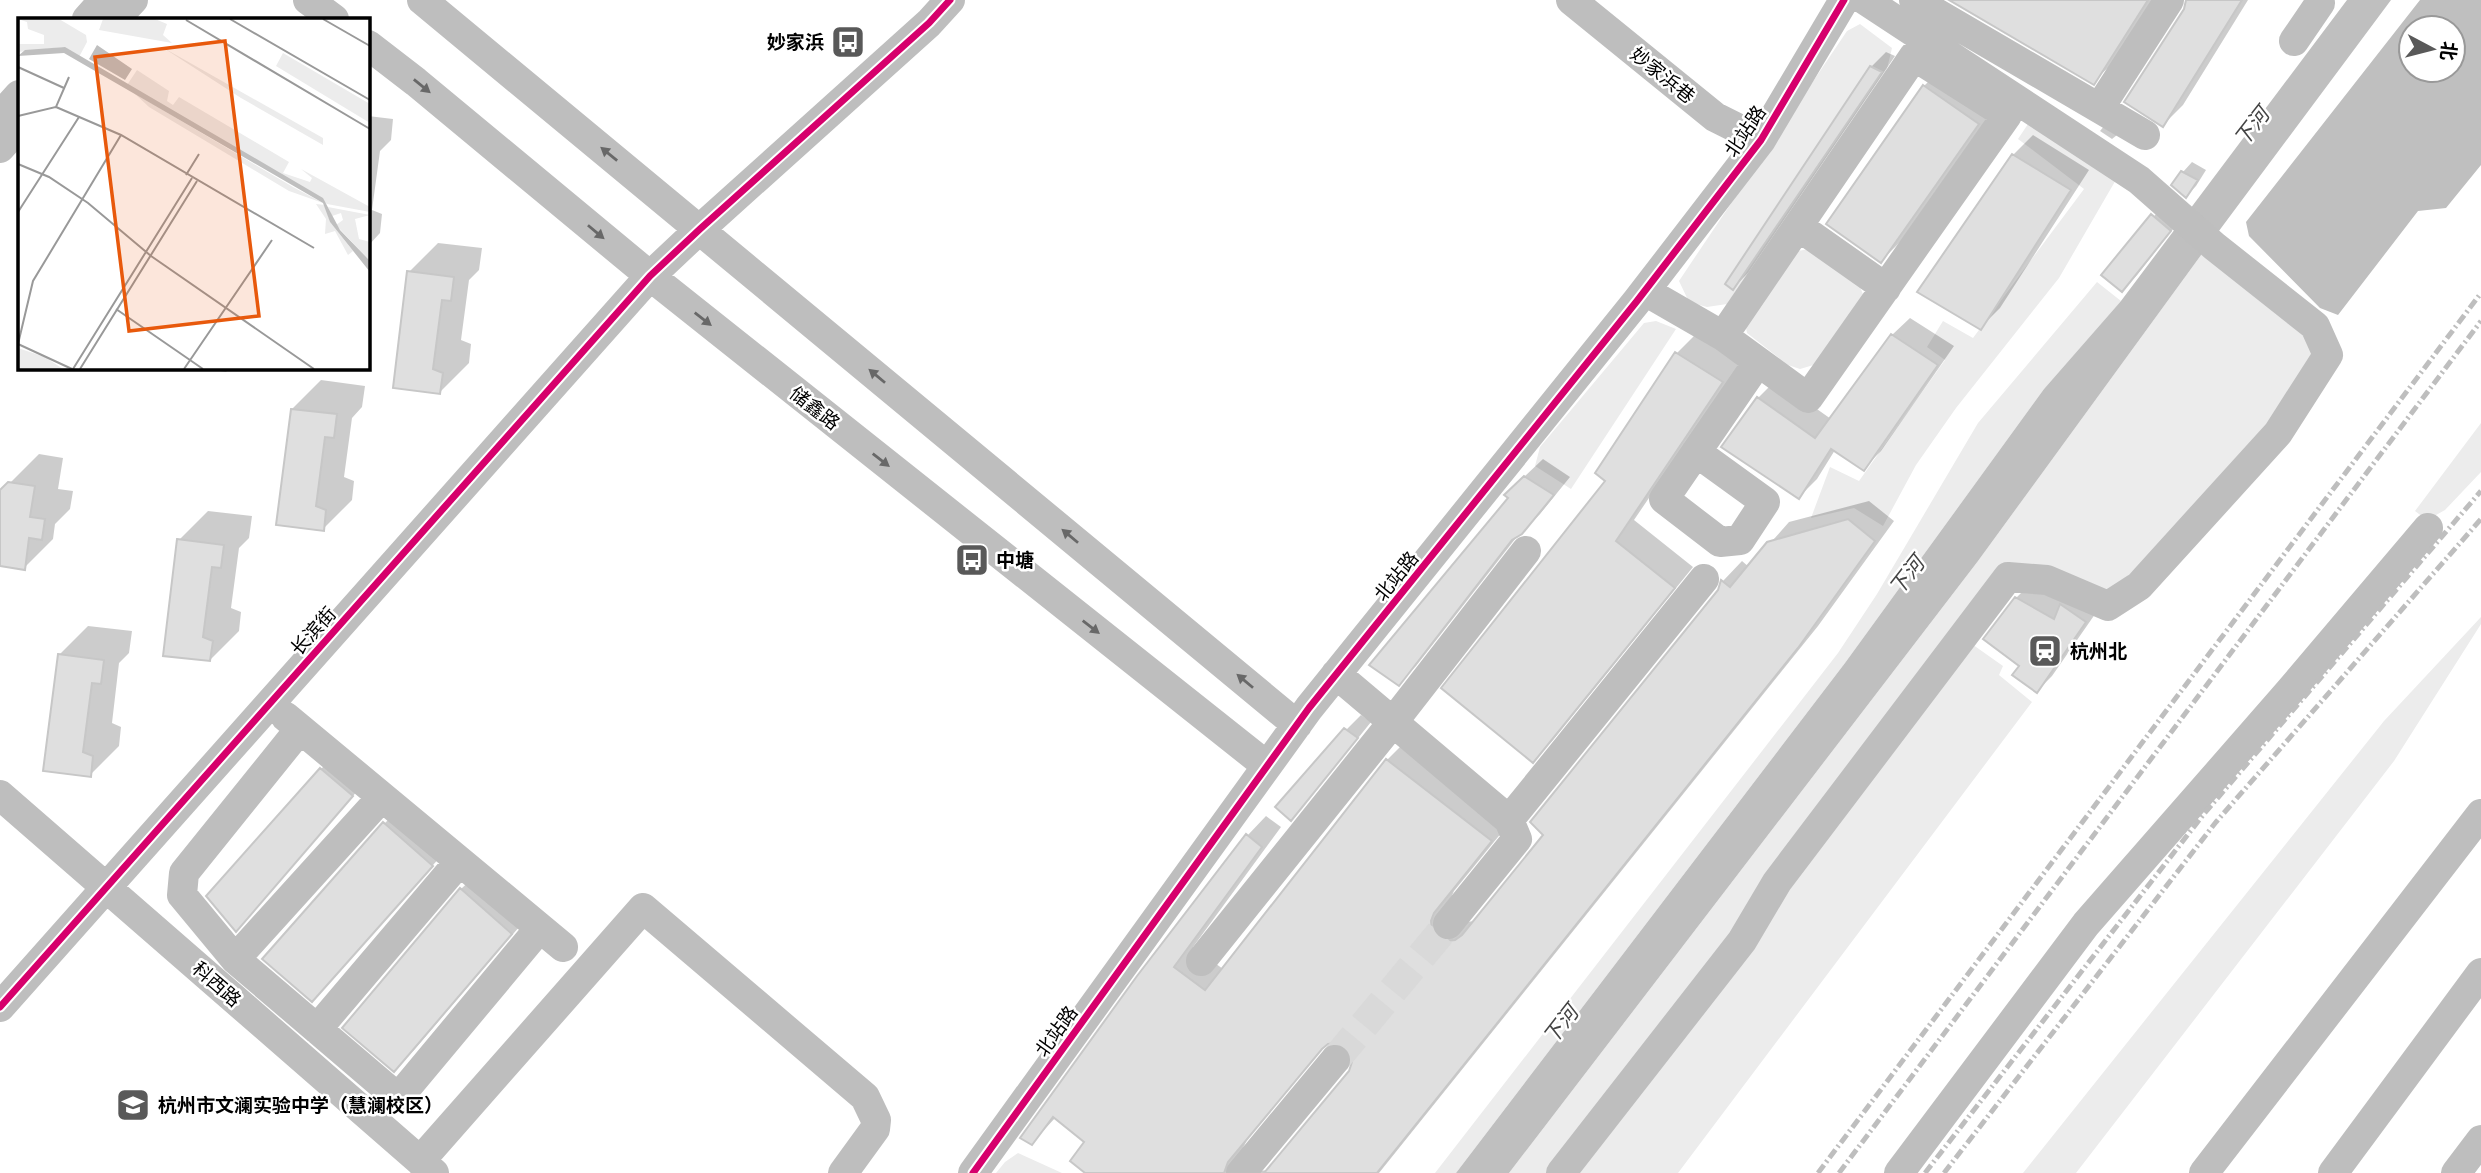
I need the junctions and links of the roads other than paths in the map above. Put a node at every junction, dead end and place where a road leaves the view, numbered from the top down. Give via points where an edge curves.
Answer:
1 (104, 0) edge
2 (133, 0) edge
3 (308, 0) edge
4 (422, 0) edge
5 (950, 0) edge
6 (1570, 0) edge
7 (1844, 0) edge
8 (1866, 0) edge
9 (2169, 0) edge
10 (1930, 4) edge
11 (2320, 4) dead end
12 (88, 18) edge
13 (117, 18) edge
14 (333, 18) edge
15 (2294, 41) dead end
16 (369, 46) edge
17 (18, 96) edge
18 (2100, 107) junction
19 (0, 116) edge
20 (18, 128) edge
21 (2145, 135) dead end
22 (1761, 140) junction
23 (0, 148) edge
24 (1798, 226) junction
25 (699, 229) junction
26 (650, 276) junction
27 (1886, 288) junction
28 (1645, 291) junction
29 (1723, 336) junction
30 (1758, 362) junction
31 (1696, 452) dead end
32 (2428, 528) dead end
33 (1526, 551) dead end
34 (1704, 579) dead end
35 (1336, 674) junction
36 (269, 703) junction
37 (1393, 722) junction
38 (1297, 725) junction
39 (300, 729) junction
40 (1267, 766) junction
41 (0, 795) edge
42 (382, 797) junction
43 (2481, 814) edge
44 (1509, 820) junction
45 (459, 862) junction
46 (106, 887) junction
47 (1448, 924) tunnel mouth
48 (539, 929) junction
49 (563, 947) dead end
50 (235, 959) junction
51 (1201, 961) dead end
52 (2481, 973) edge
53 (0, 1006) edge
54 (317, 1029) junction
55 (1335, 1060) tunnel mouth
56 (2481, 1140) edge
57 (427, 1167) edge
58 (843, 1173) edge
59 (973, 1173) edge
60 (1241, 1173) edge
61 (1561, 1173) edge
62 (1899, 1173) edge
63 (2204, 1173) edge
64 (2333, 1173) edge
65 (2456, 1173) edge

1 - 12 street
2 - 13 street
3 - 14 street
25 -> 4 street
5 - 25 street, 长滨街
6 - 22 street, 妙家浜巷 via 1715,117
7 - 22 street, 北站路
8 - 61 street via 2139,180 2315,326 2328,355 2278,433 2139,586 2108,606 2047,580 2008,577 1777,882 1742,941
9 - 18 street
10 - 18 street
11 - 15 street
16 -> 26 street, 储鑫路
17 - 19 street
18 - 21 street
20 - 23 street
22 - 28 street, 北站路
24 - 27 street
24 - 27 street via 1914,57 2007,115
24 - 29 street
25 - 26 street, 长滨街
38 -> 25 street
26 - 36 street, 长滨街
26 -> 40 street, 储鑫路
27 - 30 street via 1808,398
28 - 29 street
28 - 35 street, 北站路
29 - 30 street
30 - 31 street
32 - 62 street via 2086,924
33 - 37 street
34 - 44 street
35 - 37 street
35 - 38 street, 北站路
36 - 39 street
36 - 46 street, 长滨街
37 - 44 street
37 - 51 street
38 - 40 street, 北站路
39 - 42 street
39 - 50 street via 184,873 182,895
40 - 59 street, 北站路
41 - 46 street, 科西路
42 - 45 street
42 - 50 street
43 - 63 street
44 - 47 street via 1517,839
45 - 48 street
45 - 54 street
46 - 53 street, 长滨街
46 - 57 street, 科西路
48 - 49 street
48 - 54 street via 398,1098
50 - 54 street
52 - 64 street
55 - 60 street
56 - 65 street
57 - 58 street via 643,908 865,1097 876,1120 875,1129

